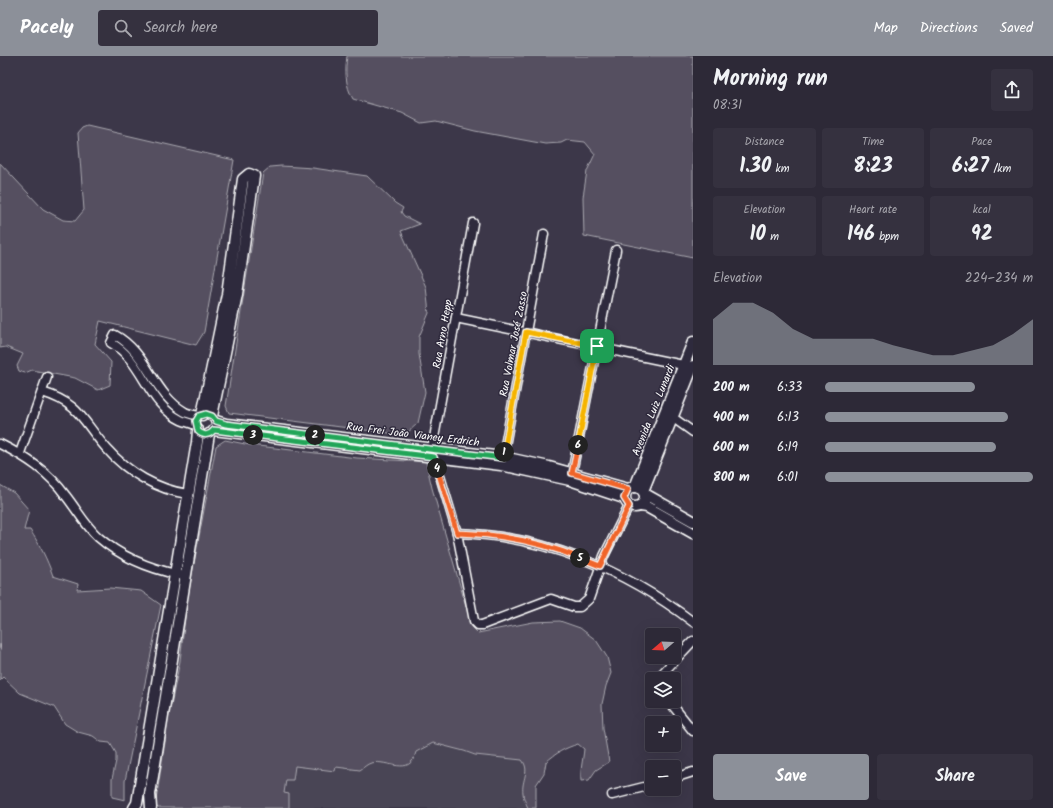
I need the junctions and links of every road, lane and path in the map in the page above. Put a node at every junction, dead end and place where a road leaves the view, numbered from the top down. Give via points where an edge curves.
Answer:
1 (473, 223) dead end
2 (544, 234) dead end
3 (616, 250) dead end
4 (456, 318) junction
5 (526, 332) junction
6 (693, 342) edge
7 (597, 346) junction
8 (690, 366) edge
9 (47, 377) dead end
10 (42, 392) junction
11 (672, 417) junction
12 (206, 423) junction
13 (693, 432) edge
14 (0, 444) edge
15 (20, 453) junction
16 (433, 453) junction
17 (502, 461) junction
18 (572, 473) junction
19 (188, 494) junction
20 (634, 494) junction
21 (693, 521) edge
22 (693, 532) edge
23 (457, 533) junction
24 (600, 566) junction
25 (175, 574) junction
26 (186, 576) junction
27 (693, 622) edge
28 (693, 641) edge
29 (664, 672) edge
30 (674, 708) edge
31 (693, 731) edge
32 (693, 772) edge
33 (681, 776) edge
34 (645, 787) edge
35 (612, 794) dead end
36 (134, 808) edge
37 (151, 808) edge

1 - 4 street, Rua Arno Hepp
2 - 5 street, Rua Volmar José Zasso
3 - 7 street
4 - 5 street
4 - 16 street, Rua Arno Hepp
5 - 7 street
5 - 17 street, Rua Volmar José Zasso
6 - 8 street, Avenida Luiz Lunardi
7 - 8 street
7 - 18 street
8 - 11 street, Avenida Luiz Lunardi
8 - 20 street, Avenida Luiz Lunardi
9 - 10 street
10 - 15 street
10 - 19 street via 62,399 76,409 108,450 131,470 157,485
11 - 13 street
11 - 20 street, Avenida Luiz Lunardi
12 - 12 street, Rua Frei João Vianey Erdrich via 174,404 135,350 115,335 111,343 129,356 152,392 168,411 180,420
12 - 12 street via 237,294 254,176 249,174 243,179
12 - 16 street, Rua Frei João Vianey Erdrich
12 - 19 street via 197,442
12 - 26 street
14 - 15 street
15 - 25 street via 52,479 84,522 106,543 132,560
16 - 17 street, Rua Frei João Vianey Erdrich
16 - 23 street
17 - 18 street, Rua Frei João Vianey Erdrich
17 - 20 street, Rua Frei João Vianey Erdrich
18 - 20 street, Rua Frei João Vianey Erdrich
19 - 25 street
20 - 21 street, Rua Frei João Vianey Erdrich
20 - 22 street via 635,508 641,506 653,510
20 - 24 street
23 - 24 street via 531,542 566,552
23 - 24 street via 474,621 478,625 551,599 580,607 590,599
24 - 27 street via 655,594
25 - 26 street
25 - 36 street via 137,803
26 - 37 street via 150,794
28 - 29 street
30 - 31 street
32 - 33 street
34 - 35 street

